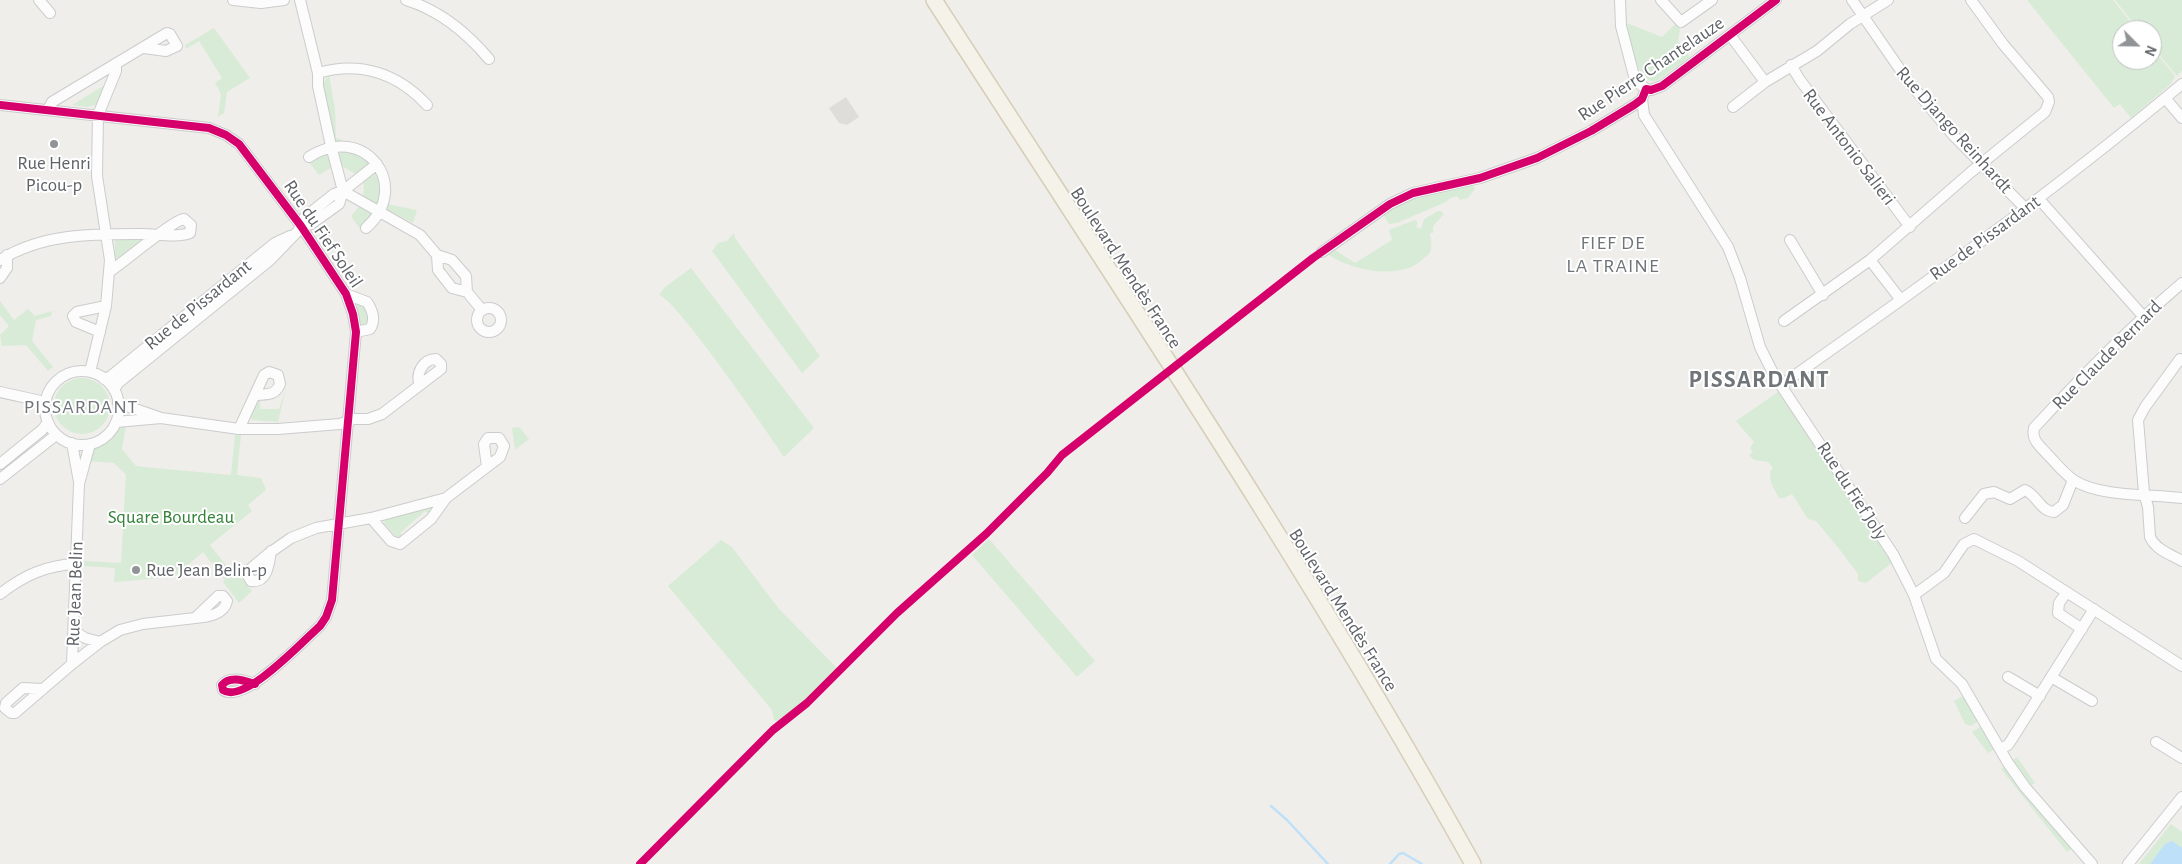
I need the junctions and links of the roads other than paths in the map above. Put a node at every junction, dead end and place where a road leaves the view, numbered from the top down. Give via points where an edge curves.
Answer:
1 (40, 0) edge
2 (232, 0) edge
3 (284, 0) edge
4 (300, 0) edge
5 (406, 0) edge
6 (928, 0) edge
7 (934, 0) edge
8 (1620, 0) edge
9 (1661, 0) edge
10 (1712, 0) edge
11 (1776, 0) edge
12 (1852, 0) edge
13 (1888, 0) edge
14 (1970, 0) edge
15 (50, 13) dead end
16 (1862, 16) junction
17 (1730, 36) junction
18 (144, 48) dead end
19 (489, 59) dead end
20 (1791, 64) junction
21 (116, 65) junction
22 (318, 73) junction
23 (1765, 82) junction
24 (2182, 84) edge
25 (1644, 94) junction
26 (2165, 98) junction
27 (0, 105) edge
28 (427, 105) dead end
29 (1733, 107) dead end
30 (48, 110) junction
31 (98, 115) junction
32 (2182, 118) edge
33 (330, 146) junction
34 (309, 157) dead end
35 (1981, 163) junction
36 (376, 164) junction
37 (343, 191) junction
38 (2039, 199) junction
39 (2025, 208) junction
40 (380, 212) junction
41 (301, 226) junction
42 (366, 228) dead end
43 (1910, 228) junction
44 (107, 234) junction
45 (293, 234) junction
46 (1790, 240) dead end
47 (1322, 252) dead end
48 (437, 255) junction
49 (4, 258) edge
50 (1870, 260) junction
51 (109, 272) junction
52 (0, 278) edge
53 (2182, 283) edge
54 (467, 292) junction
55 (346, 294) junction
56 (1823, 295) junction
57 (1901, 300) junction
58 (106, 306) junction
59 (482, 310) dead end
60 (2143, 316) junction
61 (1784, 320) dead end
62 (100, 332) junction
63 (356, 332) junction
64 (2180, 360) dead end
65 (90, 372) junction
66 (104, 378) junction
67 (420, 385) dead end
68 (1781, 385) junction
69 (114, 390) junction
70 (0, 392) edge
71 (255, 395) dead end
72 (45, 402) junction
73 (118, 403) junction
74 (161, 418) junction
75 (48, 422) junction
76 (116, 422) junction
77 (349, 422) junction
78 (239, 429) junction
79 (56, 435) junction
80 (72, 444) junction
81 (90, 444) junction
82 (17, 458) junction
83 (0, 464) edge
84 (487, 467) dead end
85 (0, 479) edge
86 (2073, 480) junction
87 (79, 484) junction
88 (2144, 493) junction
89 (446, 498) junction
90 (2182, 498) edge
91 (371, 518) junction
92 (1965, 518) dead end
93 (340, 522) junction
94 (271, 551) dead end
95 (2182, 561) edge
96 (76, 564) junction
97 (2066, 592) junction
98 (0, 594) edge
99 (1914, 595) junction
100 (2094, 609) junction
101 (195, 618) dead end
102 (2082, 629) junction
103 (74, 631) junction
104 (100, 642) junction
105 (72, 664) junction
106 (2182, 666) edge
107 (2008, 676) dead end
108 (2051, 677) junction
109 (255, 684) dead end
110 (42, 689) dead end
111 (2040, 696) junction
112 (2092, 701) dead end
113 (2156, 742) dead end
114 (2000, 748) junction
115 (2182, 758) edge
116 (2182, 796) edge
117 (1466, 864) edge
118 (1473, 864) edge
119 (2092, 864) edge
120 (2128, 864) edge

1 - 15 street
2 - 3 street via 261,3
4 - 22 street
5 - 19 street via 451,23
6 - 117 main road, Boulevard Mendès France via 1349,660
7 - 118 main road, Boulevard Mendès France via 1306,580 1400,733
8 - 25 street, Rue du Fief Joly via 1621,26 1634,76
9 - 10 street via 1682,22
11 - 17 street, Rue Pierre Chantelauze
12 - 16 street, Rue Django Reinhardt
13 - 16 street
14 - 35 street via 2049,102 2046,112
16 - 20 street via 1816,51
16 - 35 street, Rue Django Reinhardt via 1908,81
17 - 23 street
17 - 25 street, Rue Pierre Chantelauze via 1662,86
18 - 21 street
20 - 23 street
20 - 43 street, Rue Antonio Salieri
21 - 30 street via 52,102
21 - 31 street
22 - 28 street via 356,68 379,72 404,84
22 - 33 street
23 - 29 street
24 - 26 street, Rue de Pissardant
25 - 47 street, Rue Pierre Chantelauze via 1591,131 1537,158 1480,178 1413,193 1390,204
25 - 68 street, Rue du Fief Joly via 1644,115 1728,248 1760,347
26 - 32 street
26 - 38 street, Rue de Pissardant
27 - 30 street, Rue du Fief Soleil
30 - 31 street, Rue du Fief Soleil
31 - 41 street, Rue du Fief Soleil via 209,128 226,135 245,151
31 - 44 street via 97,176
33 - 34 street
33 - 36 street via 357,149 370,156
33 - 37 street
35 - 39 street, Rue Django Reinhardt
35 - 43 street
36 - 37 street, Rue de Pissardant
36 - 40 street via 386,191
37 - 40 street
37 - 41 street, Rue de Pissardant via 334,194 305,217
38 - 39 street, Rue de Pissardant
38 - 60 street
39 - 57 street, Rue de Pissardant
40 - 42 street
40 - 48 street via 420,235
41 - 45 street, Rue de Pissardant
41 - 55 street, Rue du Fief Soleil
43 - 50 street
44 - 49 street via 45,240 17,249
44 - 51 street
44 - 51 street via 161,234
45 - 66 street, Rue de Pissardant via 275,243 111,376
45 - 69 street, Rue de Pissardant via 270,260 118,383
46 - 56 street
48 - 54 street via 452,260 461,271 466,278
48 - 54 street via 438,270 452,288
49 - 52 street via 7,268
50 - 56 street
50 - 57 street
51 - 58 street
53 - 60 street, Rue Claude Bernard
54 - 59 street
55 - 63 street, Rue du Fief Soleil
55 - 63 street, Rue du Fief Soleil via 367,302 374,316 370,329
56 - 61 street
57 - 68 street, Rue de Pissardant
58 - 62 street
58 - 62 street via 77,312 73,316 76,322
60 - 86 street, Rue Claude Bernard via 2034,428 2033,438
62 - 65 street
63 - 77 street, Rue du Fief Soleil
64 - 88 street via 2138,420
65 - 66 street
65 - 72 street via 72,372 58,379
66 - 69 street
67 - 77 street via 382,414
68 - 99 street, Rue du Fief Joly via 1893,554
69 - 73 street
70 - 72 street
71 - 78 street
72 - 75 street
73 - 74 street
73 - 76 street
74 - 76 street
74 - 78 street
75 - 79 street
75 - 82 street
76 - 81 street via 107,434
77 - 78 street via 284,429
77 - 93 street, Rue du Fief Soleil
79 - 80 street
79 - 82 street
80 - 81 street
80 - 87 street, Rue Jean Belin
81 - 87 street, Rue Jean Belin
82 - 83 street
82 - 85 street
84 - 89 street
86 - 88 street via 2094,488
86 - 92 street via 2063,505 2054,512 2046,510 2025,490 2010,499 1994,492 1984,494
87 - 96 street, Rue Jean Belin
88 - 90 street
88 - 95 street via 2153,544
89 - 91 street
89 - 91 street via 431,519 400,544 391,542
91 - 93 street
93 - 94 street via 304,532
93 - 109 street, Rue du Fief Soleil via 332,600 326,617
96 - 98 street via 41,569
96 - 103 street, Rue Jean Belin
97 - 99 street via 2018,561 1974,539 1964,544 1944,573
97 - 100 street
97 - 102 street via 2059,603 2058,613
99 - 114 street, Rue du Fief Joly via 1936,659 1962,684
100 - 102 street
100 - 106 street
101 - 104 street via 132,626
102 - 108 street
103 - 104 street
103 - 105 street, Rue Jean Belin
104 - 105 street
105 - 110 street, Rue Jean Belin
107 - 111 street
108 - 111 street
108 - 112 street
111 - 114 street via 2008,744
113 - 115 street
114 - 119 street, Rue du Fief Joly via 2025,787
116 - 120 street

